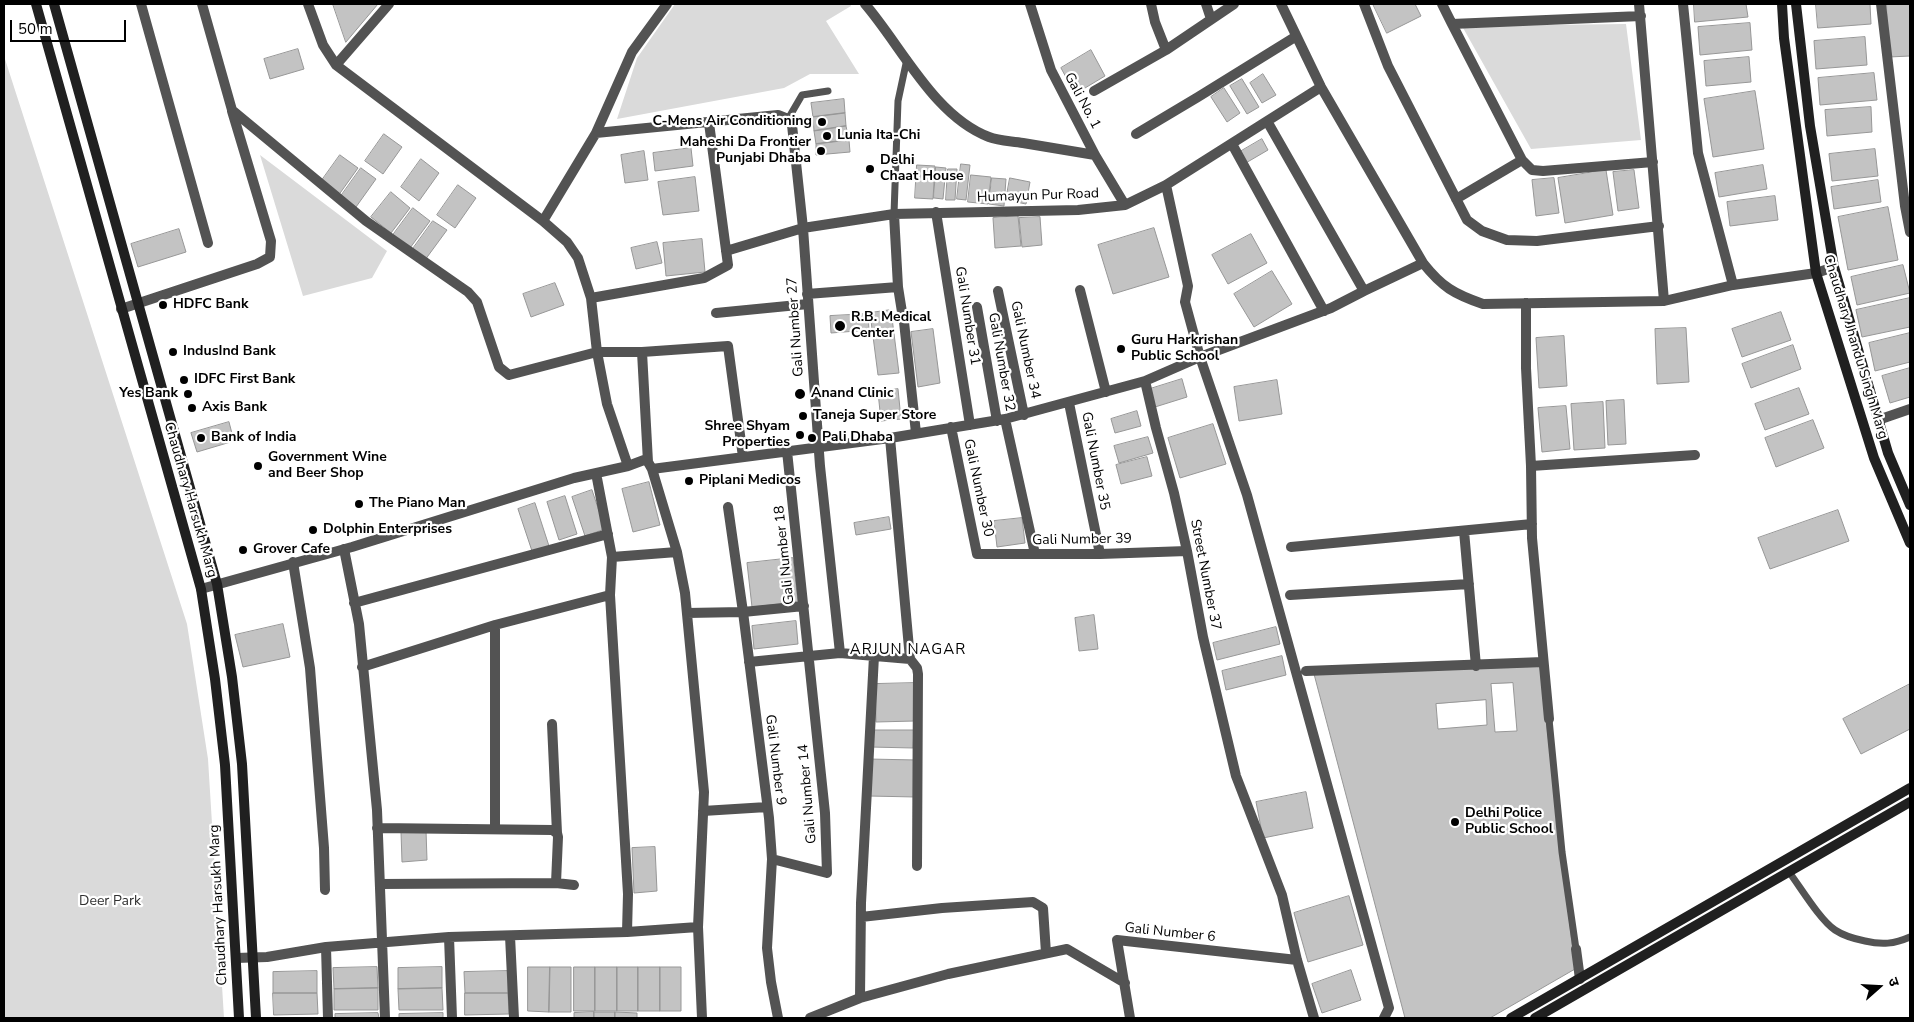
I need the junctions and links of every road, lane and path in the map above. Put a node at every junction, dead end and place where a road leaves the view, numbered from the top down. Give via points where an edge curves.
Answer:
1 (36, 4) edge
2 (54, 4) edge
3 (141, 4) edge
4 (202, 4) edge
5 (308, 4) edge
6 (389, 4) edge
7 (667, 4) edge
8 (865, 4) edge
9 (1030, 4) edge
10 (1151, 4) edge
11 (1206, 4) edge
12 (1234, 4) edge
13 (1281, 4) edge
14 (1364, 4) edge
15 (1442, 4) edge
16 (1640, 4) edge
17 (1683, 4) edge
18 (1782, 4) edge
19 (1796, 4) edge
20 (1881, 4) edge
21 (1640, 16) junction
22 (1211, 19) junction
23 (1452, 24) junction
24 (1296, 37) junction
25 (1166, 50) junction
26 (907, 59) junction
27 (336, 65) junction
28 (1321, 87) junction
29 (828, 91) dead end
30 (1094, 91) dead end
31 (232, 110) junction
32 (788, 119) junction
33 (1268, 121) junction
34 (709, 123) junction
35 (596, 133) junction
36 (1136, 134) dead end
37 (1232, 144) junction
38 (1095, 155) junction
39 (1522, 160) junction
40 (1653, 162) junction
41 (1166, 186) junction
42 (1456, 199) junction
43 (1125, 205) junction
44 (936, 212) junction
45 (894, 214) junction
46 (543, 221) junction
47 (1658, 226) junction
48 (803, 228) junction
49 (1910, 232) edge
50 (208, 243) dead end
51 (726, 251) junction
52 (1423, 264) junction
53 (1834, 267) junction
54 (1816, 273) junction
55 (1733, 286) junction
56 (898, 287) junction
57 (1080, 290) dead end
58 (998, 291) dead end
59 (1364, 291) junction
60 (591, 298) junction
61 (808, 299) junction
62 (1664, 301) junction
63 (1526, 303) junction
64 (138, 304) junction
65 (977, 307) dead end
66 (122, 309) junction
67 (1324, 311) junction
68 (716, 313) dead end
69 (597, 352) junction
70 (642, 352) junction
71 (1200, 357) junction
72 (1145, 381) junction
73 (1106, 392) junction
74 (1069, 403) junction
75 (1910, 409) edge
76 (1024, 415) junction
77 (1001, 420) junction
78 (1878, 420) junction
79 (970, 425) junction
80 (951, 427) junction
81 (916, 432) junction
82 (890, 438) junction
83 (819, 447) junction
84 (787, 451) junction
85 (1696, 455) dead end
86 (743, 457) junction
87 (650, 465) junction
88 (628, 466) junction
89 (1531, 466) junction
90 (596, 473) junction
91 (1910, 503) edge
92 (728, 507) dead end
93 (1532, 524) junction
94 (1464, 531) junction
95 (608, 534) junction
96 (1910, 543) edge
97 (1291, 547) dead end
98 (344, 549) junction
99 (1187, 551) junction
100 (677, 552) junction
101 (977, 554) joint
102 (1035, 554) junction
103 (1100, 554) junction
104 (612, 557) junction
105 (293, 562) junction
106 (217, 584) junction
107 (1469, 584) junction
108 (201, 589) junction
109 (610, 595) junction
110 (1290, 595) dead end
111 (354, 602) junction
112 (804, 606) junction
113 (744, 612) junction
114 (687, 613) junction
115 (495, 625) junction
116 (840, 653) junction
117 (874, 656) junction
118 (809, 657) junction
119 (910, 659) junction
120 (749, 662) junction
121 (1543, 662) junction
122 (1476, 666) junction
123 (362, 667) junction
124 (1306, 671) dead end
125 (1549, 719) joint
126 (552, 724) dead end
127 (1910, 788) edge
128 (1910, 802) edge
129 (767, 807) junction
130 (703, 811) junction
131 (377, 828) junction
132 (495, 829) junction
133 (557, 833) junction
134 (772, 859) junction
135 (918, 866) dead end
136 (1789, 872) junction
137 (556, 883) junction
138 (380, 884) junction
139 (574, 885) dead end
140 (325, 890) dead end
141 (861, 917) junction
142 (698, 927) junction
143 (627, 932) junction
144 (510, 936) junction
145 (448, 937) junction
146 (1910, 937) edge
147 (381, 942) junction
148 (326, 947) junction
149 (1576, 949) joint
150 (1046, 953) junction
151 (253, 957) junction
152 (236, 958) junction
153 (1297, 960) junction
154 (1580, 979) junction
155 (1125, 983) junction
156 (860, 998) junction
157 (239, 1018) edge
158 (256, 1018) edge
159 (328, 1018) edge
160 (385, 1018) edge
161 (452, 1018) edge
162 (514, 1018) edge
163 (702, 1018) edge
164 (778, 1018) edge
165 (810, 1018) edge
166 (1130, 1018) edge
167 (1314, 1018) edge
168 (1384, 1018) edge
169 (1511, 1018) edge
170 (1534, 1018) edge

1 - 66 street, Chaudhary Harsukh Marg
2 - 64 street, Chaudhary Harsukh Marg
3 - 50 street
4 - 31 street
5 - 27 street via 323,45
6 - 27 street
7 - 35 street via 632,52
8 - 26 street
9 - 38 street, Gali No. 1 via 1051,70
10 - 25 street
11 - 22 street
12 - 22 street
13 - 24 street
14 - 42 street via 1388,66
15 - 23 street
16 - 21 street
17 - 55 street via 1698,152
18 - 54 street, Chaudhary Jhandu Singh Marg via 1786,56
19 - 53 street, Chaudhary Jhandu Singh Marg via 1810,126
20 - 49 street
21 - 23 street
21 - 40 street
22 - 25 street
23 - 39 street
24 - 28 street
24 - 36 street
25 - 30 street
26 - 38 street via 943,107 990,138
26 - 45 lane via 898,101
27 - 46 street
28 - 33 street, Humayun Pur Road
28 - 52 street
29 - 32 lane via 802,95
31 - 64 street via 271,241 270,257
31 - 69 street via 366,220 468,292 477,302 499,367 504,373 508,375
32 - 34 street via 778,115
32 - 48 street, Gali Number 27 via 792,125
33 - 37 street, Humayun Pur Road
33 - 59 street
34 - 35 street
34 - 51 street
35 - 46 street
37 - 41 street, Humayun Pur Road
37 - 67 street
38 - 43 street, Gali No. 1
39 - 40 street via 1532,170 1543,172
39 - 42 street
40 - 47 street
41 - 43 street, Humayun Pur Road
41 - 71 street via 1188,286 1186,302
42 - 47 street via 1467,220 1482,231 1507,240 1537,241
43 - 44 street, Humayun Pur Road via 1078,210
44 - 45 street, Humayun Pur Road
44 - 79 street, Gali Number 31
45 - 48 street, Humayun Pur Road
45 - 56 street
46 - 60 street via 567,242 578,258
47 - 62 street
48 - 51 street, Humayun Pur Road
48 - 61 street, Gali Number 27
51 - 60 street via 728,265 704,278
52 - 59 street
52 - 63 street via 1437,281 1460,296 1482,304
53 - 54 street
53 - 78 street, Chaudhary Jhandu Singh Marg
54 - 55 street
54 - 96 street, Chaudhary Jhandu Singh Marg via 1874,458
55 - 62 street
56 - 61 street
56 - 81 street
57 - 73 street
58 - 76 street, Gali Number 34
59 - 67 street
60 - 69 street
61 - 68 street
61 - 83 street, Gali Number 27
62 - 63 street
63 - 89 street
64 - 66 street
64 - 106 street, Chaudhary Harsukh Marg
65 - 77 street, Gali Number 32
66 - 108 street, Chaudhary Harsukh Marg
67 - 71 street
69 - 70 street
69 - 88 street via 607,404
70 - 86 street via 728,346
70 - 87 street
71 - 72 street
71 - 168 street via 1247,495 1389,1008
72 - 73 street
72 - 99 street, Street Number 37
73 - 74 street
74 - 76 street
74 - 103 street, Gali Number 35
75 - 78 street
76 - 77 street
77 - 79 street
77 - 102 street, Gali Number 32
78 - 91 street, Chaudhary Jhandu Singh Marg via 1888,453
79 - 80 street
80 - 81 street
80 - 101 street, Gali Number 30
81 - 82 street
82 - 83 street
82 - 119 street
83 - 84 street
83 - 116 street, Gali Number 27
84 - 86 street
84 - 112 street, Gali Number 18
85 - 89 street
86 - 87 street
87 - 88 street via 644,460
87 - 100 street
88 - 90 street
89 - 93 street
90 - 95 street
90 - 98 street
92 - 113 street, Gali Number 9
93 - 94 street
93 - 121 street
94 - 97 street
94 - 107 street
95 - 104 street
95 - 111 street
98 - 105 street
98 - 111 street
99 - 103 street, Gali Number 39
99 - 153 street, Street Number 37 via 1203,637 1236,776 1282,895
100 - 104 street
100 - 114 street
101 - 102 street, Gali Number 39
102 - 103 street, Gali Number 39
104 - 109 street
105 - 106 street
105 - 140 street via 310,668
106 - 108 street
106 - 151 street, Chaudhary Harsukh Marg via 242,764
107 - 110 street
107 - 122 street
108 - 152 street, Chaudhary Harsukh Marg via 225,765
109 - 115 street
109 - 143 street via 628,894
111 - 123 street
112 - 113 street
112 - 118 street, Gali Number 18
113 - 114 street
113 - 120 street, Gali Number 9
114 - 130 street via 704,792
115 - 123 street
115 - 132 street
116 - 117 street
116 - 118 street
117 - 119 street
117 - 141 street
118 - 120 street
118 - 134 street, Gali Number 14 via 828,873
119 - 135 street via 918,674
120 - 129 street, Gali Number 9
121 - 122 street
121 - 125 street
122 - 124 street
123 - 131 street
125 - 149 lane via 1562,852
126 - 133 street
127 - 154 street
128 - 136 street
129 - 130 street
129 - 134 street, Gali Number 9
130 - 142 street
131 - 132 street
131 - 138 street
132 - 133 street via 552,830
133 - 137 street
134 - 164 street, Gali Number 9 via 768,948
136 - 146 lane via 1826,922 1843,935 1876,944 1897,943
136 - 170 street
137 - 138 street
137 - 139 street
138 - 147 street
141 - 150 street via 1033,902 1043,908
141 - 156 street
142 - 143 street
142 - 163 street
143 - 144 street
144 - 145 street
144 - 162 street
145 - 147 street
145 - 161 street
147 - 148 street
147 - 160 street
148 - 151 street
148 - 159 street
149 - 154 street
150 - 155 street via 1067,949
150 - 156 street via 948,974
151 - 152 street
151 - 158 street, Chaudhary Harsukh Marg
152 - 157 street, Chaudhary Harsukh Marg
153 - 155 street, Gali Number 6 via 1117,940
153 - 167 street, Street Number 37
154 - 169 street
155 - 166 street, Gali Number 6
156 - 165 street

